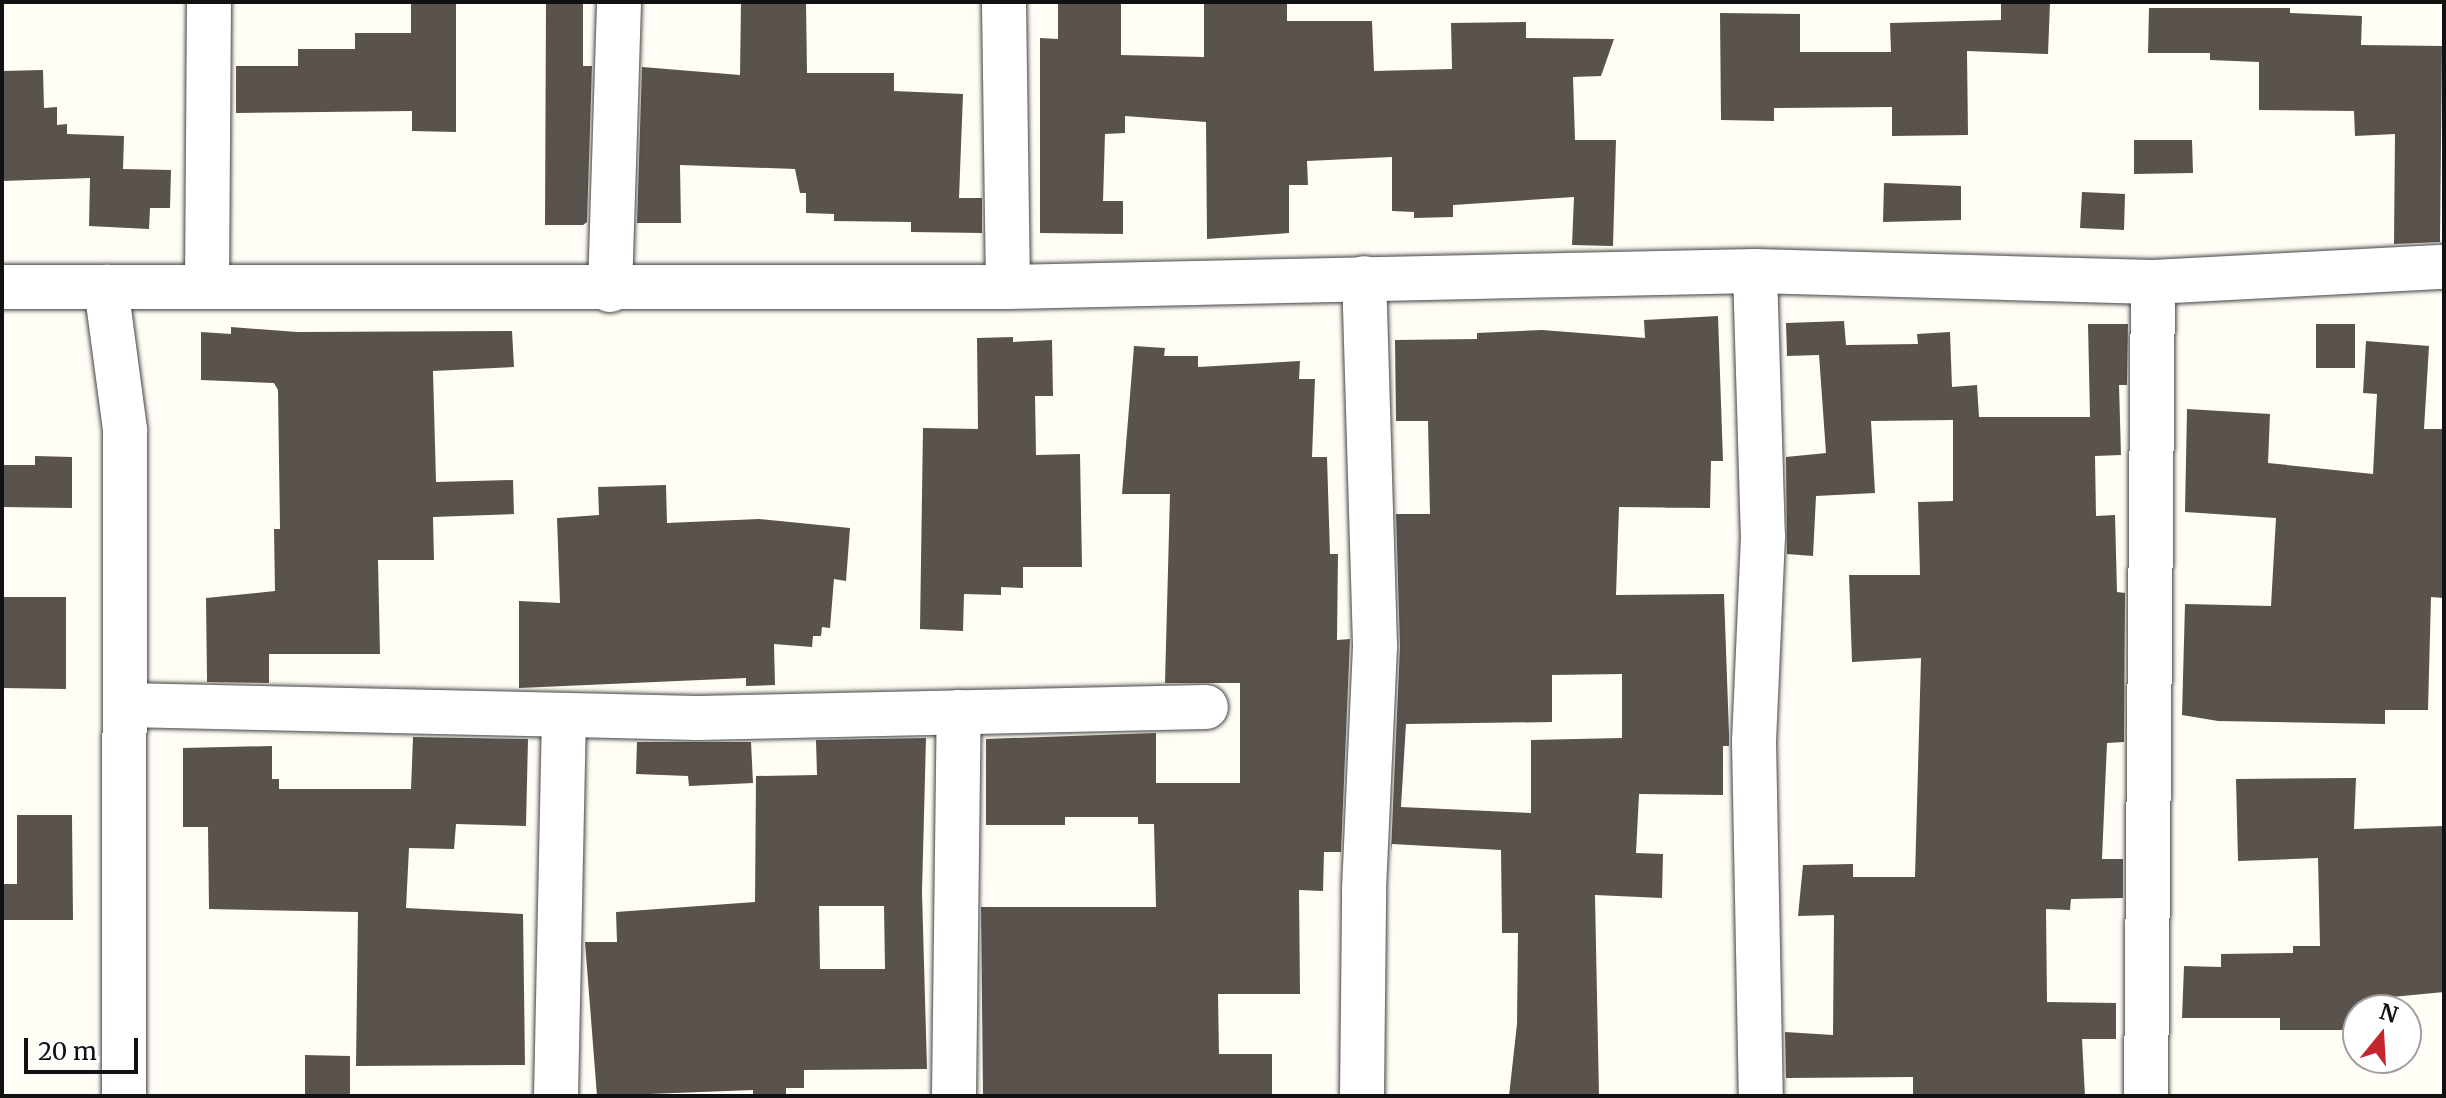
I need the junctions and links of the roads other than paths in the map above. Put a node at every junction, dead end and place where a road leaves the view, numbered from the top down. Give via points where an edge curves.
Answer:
1 (209, 2) edge
2 (619, 2) edge
3 (1004, 2) edge
4 (2444, 267) edge
5 (1755, 271) junction
6 (1364, 278) junction
7 (2153, 282) junction
8 (207, 286) junction
9 (2, 287) edge
10 (106, 287) junction
11 (1008, 287) junction
12 (610, 290) junction
13 (126, 705) junction
14 (1206, 707) dead end
15 (959, 712) junction
16 (564, 715) junction
17 (124, 1096) edge
18 (556, 1096) edge
19 (954, 1096) edge
20 (1362, 1096) edge
21 (1761, 1096) edge
22 (2146, 1096) edge

1 - 8 street
2 - 12 street
3 - 11 street
4 - 7 street
5 - 6 street
5 - 7 street
5 - 21 street via 1763,536 1754,741
6 - 11 street
6 - 20 street via 1375,645
7 - 22 street
8 - 10 street
8 - 12 street
9 - 10 street
10 - 13 street via 125,430
11 - 12 street
13 - 16 street
13 - 17 street
14 - 15 street
15 - 16 street
15 - 19 street
16 - 18 street

